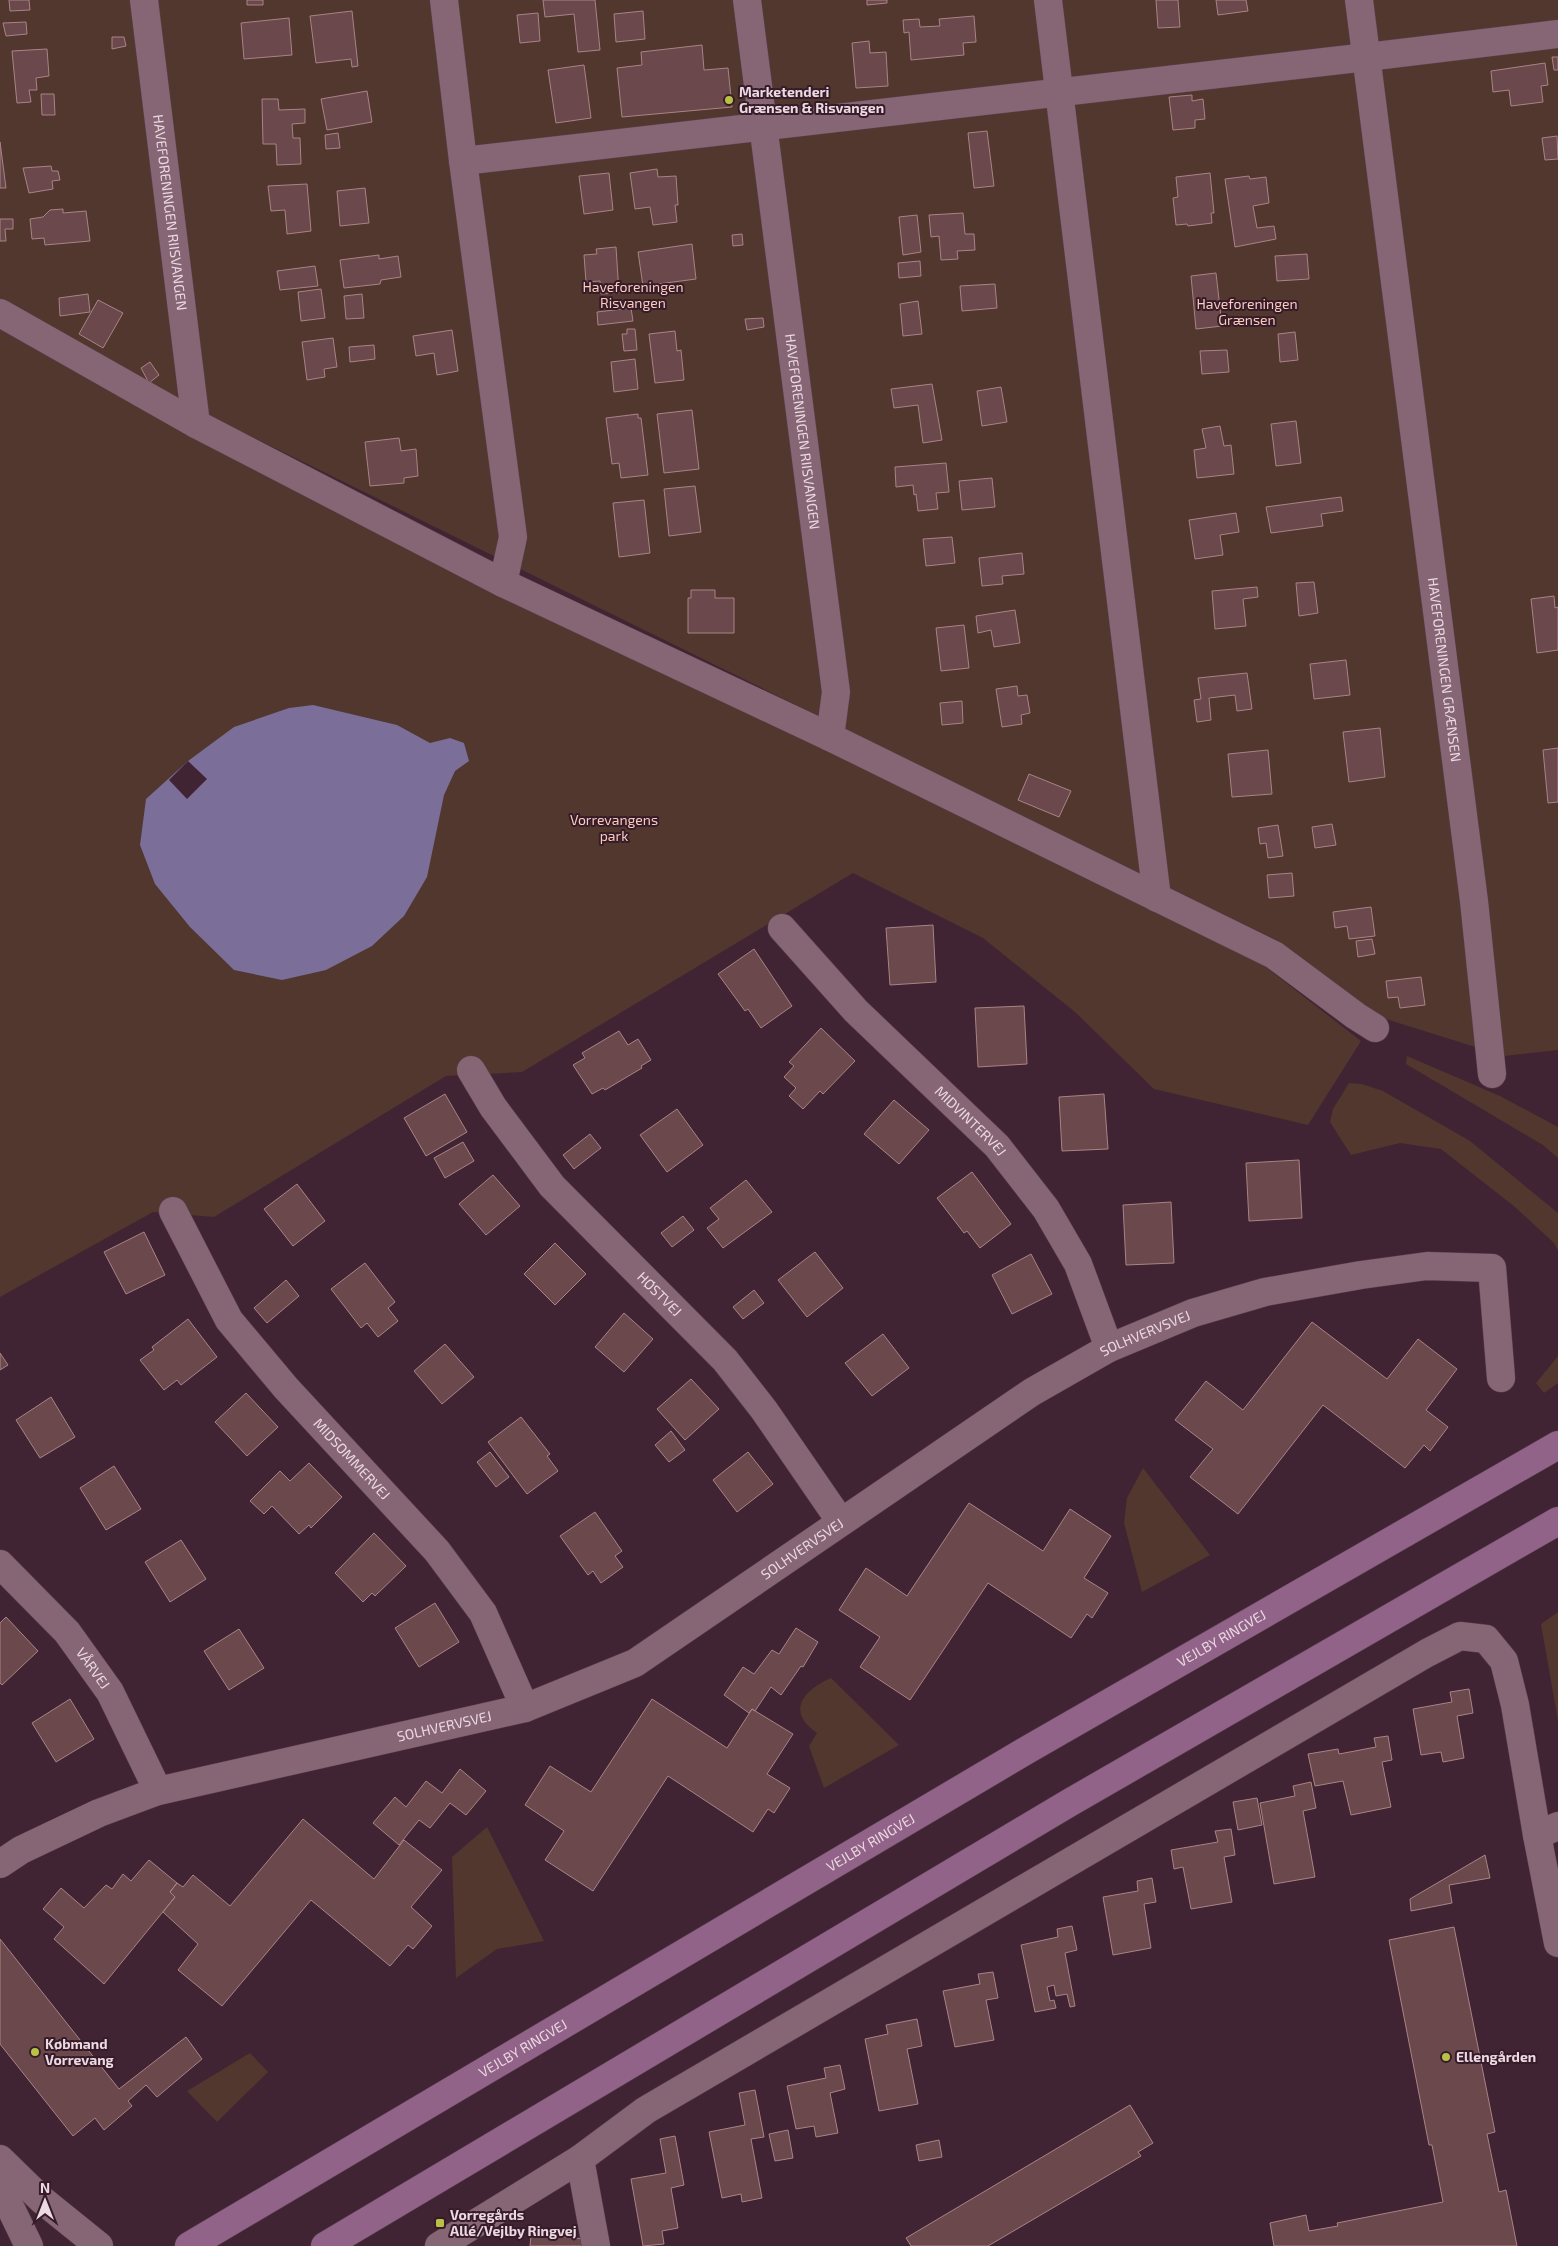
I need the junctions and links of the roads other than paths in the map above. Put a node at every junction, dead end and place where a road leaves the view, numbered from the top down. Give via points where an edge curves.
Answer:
1 (144, 0) edge
2 (444, 0) edge
3 (747, 0) edge
4 (1048, 0) edge
5 (1359, 0) edge
6 (1558, 34) edge
7 (1367, 57) junction
8 (1060, 93) junction
9 (763, 125) junction
10 (463, 161) junction
11 (0, 313) edge
12 (196, 424) junction
13 (503, 583) junction
14 (830, 737) junction
15 (1157, 898) junction
16 (782, 928) dead end
17 (1375, 1028) dead end
18 (471, 1070) dead end
19 (1492, 1074) dead end
20 (173, 1212) dead end
21 (1109, 1348) junction
22 (1501, 1378) dead end
23 (1558, 1445) edge
24 (1558, 1521) edge
25 (841, 1522) junction
26 (0, 1564) edge
27 (525, 1708) junction
28 (158, 1791) junction
29 (1547, 1830) edge
30 (0, 1864) edge
31 (1558, 1943) edge
32 (580, 2158) junction
33 (0, 2159) edge
34 (0, 2186) edge
35 (29, 2246) edge
36 (99, 2246) edge
37 (189, 2246) edge
38 (325, 2246) edge
39 (439, 2246) edge
40 (596, 2246) edge

1 - 12 street, HAVEFORENINGEN RIISVANGEN
2 - 10 street
3 - 9 street, HAVEFORENINGEN RIISVANGEN
4 - 8 street
5 - 7 street, HAVEFORENINGEN GRÆNSEN
6 - 7 street
7 - 8 street
7 - 19 street, HAVEFORENINGEN GRÆNSEN via 1474,901
8 - 9 street
8 - 15 street
9 - 10 street
9 - 14 street, HAVEFORENINGEN RIISVANGEN via 836,692
10 - 13 street via 513,537
11 - 12 street
12 - 13 street
13 - 14 street
14 - 15 street
15 - 17 street via 1274,955
16 - 21 street, MIDVINTERVEJ via 856,1011 997,1146 1046,1209 1078,1264
18 - 25 street, HØSTVEJ via 493,1107 552,1186 725,1360 764,1410
20 - 27 street, MIDSOMMERVEJ via 229,1320 286,1388 437,1551 483,1613
21 - 22 street, SOLHVERVSVEJ via 1193,1313 1265,1292 1427,1266 1492,1268
21 - 25 street, SOLHVERVSVEJ via 1032,1392
23 - 37 main road, VEJLBY RINGVEJ via 1036,1745
24 - 38 main road via 1069,1803
25 - 27 street, SOLHVERVSVEJ via 635,1663
26 - 28 street, VÅRVEJ via 67,1632 110,1692
27 - 28 street, SOLHVERVSVEJ
28 - 30 street, SOLHVERVSVEJ via 21,1850
29 - 31 street
29 - 32 street via 1504,1660 1486,1639 1460,1636 646,2110
32 - 39 street
32 - 40 street
33 - 36 street via 42,2200
34 - 35 street

